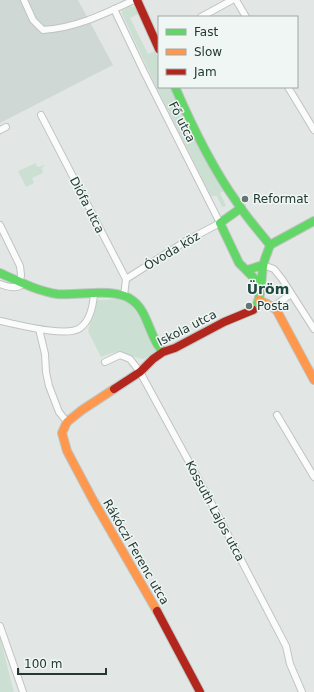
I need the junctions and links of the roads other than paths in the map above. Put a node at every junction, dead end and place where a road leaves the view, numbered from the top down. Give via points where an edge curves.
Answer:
1 (24, 0) edge
2 (134, 0) edge
3 (137, 0) edge
4 (232, 0) edge
5 (236, 0) edge
6 (114, 9) junction
7 (204, 16) edge
8 (245, 16) edge
9 (158, 44) edge
10 (175, 88) edge
11 (289, 88) edge
12 (41, 115) dead end
13 (6, 127) dead end
14 (0, 130) edge
15 (314, 130) edge
16 (241, 208) junction
17 (314, 221) edge
18 (220, 224) junction
19 (0, 225) edge
20 (270, 245) junction
21 (263, 265) junction
22 (247, 270) junction
23 (0, 273) edge
24 (126, 279) junction
25 (22, 282) junction
26 (0, 284) edge
27 (260, 284) junction
28 (94, 294) junction
29 (291, 294) junction
30 (124, 296) junction
31 (259, 300) junction
32 (273, 307) junction
33 (0, 321) edge
34 (313, 326) edge
35 (39, 329) junction
36 (163, 352) junction
37 (105, 362) dead end
38 (140, 372) junction
39 (314, 380) edge
40 (277, 415) dead end
41 (67, 422) junction
42 (314, 478) edge
43 (0, 626) edge
44 (23, 692) edge
45 (200, 692) edge
46 (302, 692) edge

1 - 6 street via 33,20 43,30 89,21
2 - 6 street
3 - 9 street
4 - 7 street
5 - 8 street
6 - 18 street, Fő utca
10 - 16 street, Fő utca via 203,147
11 - 15 street
12 - 24 street, Diófa utca
13 - 14 street
16 - 18 street
16 - 20 street, Fő utca
17 - 20 street
18 - 22 street via 236,258
18 - 24 street, Óvoda köz via 186,241
19 - 25 street via 20,266
20 - 21 street
21 - 22 street
21 - 27 street
21 - 29 street via 274,269
22 - 27 street
23 - 25 street
24 - 30 street
25 - 26 street via 21,287 12,288
25 - 28 street via 47,292
27 - 31 street
28 - 30 street
28 - 35 street via 88,320 80,329 69,332
29 - 32 street
29 - 34 street
30 - 36 street via 138,306 158,347
31 - 32 street
31 - 36 street, Iskola utca via 251,312 217,325
32 - 39 street
33 - 35 street
35 - 41 street via 45,354 48,386 59,412
36 - 38 street, Iskola utca
37 - 38 street, Kossuth Lajos utca via 120,355 130,359
38 - 41 street, Iskola utca
38 - 46 street, Kossuth Lajos utca via 286,646 290,664
40 - 42 street
41 - 45 street, Rákóczi Ferenc utca via 62,433 67,451
43 - 44 street

